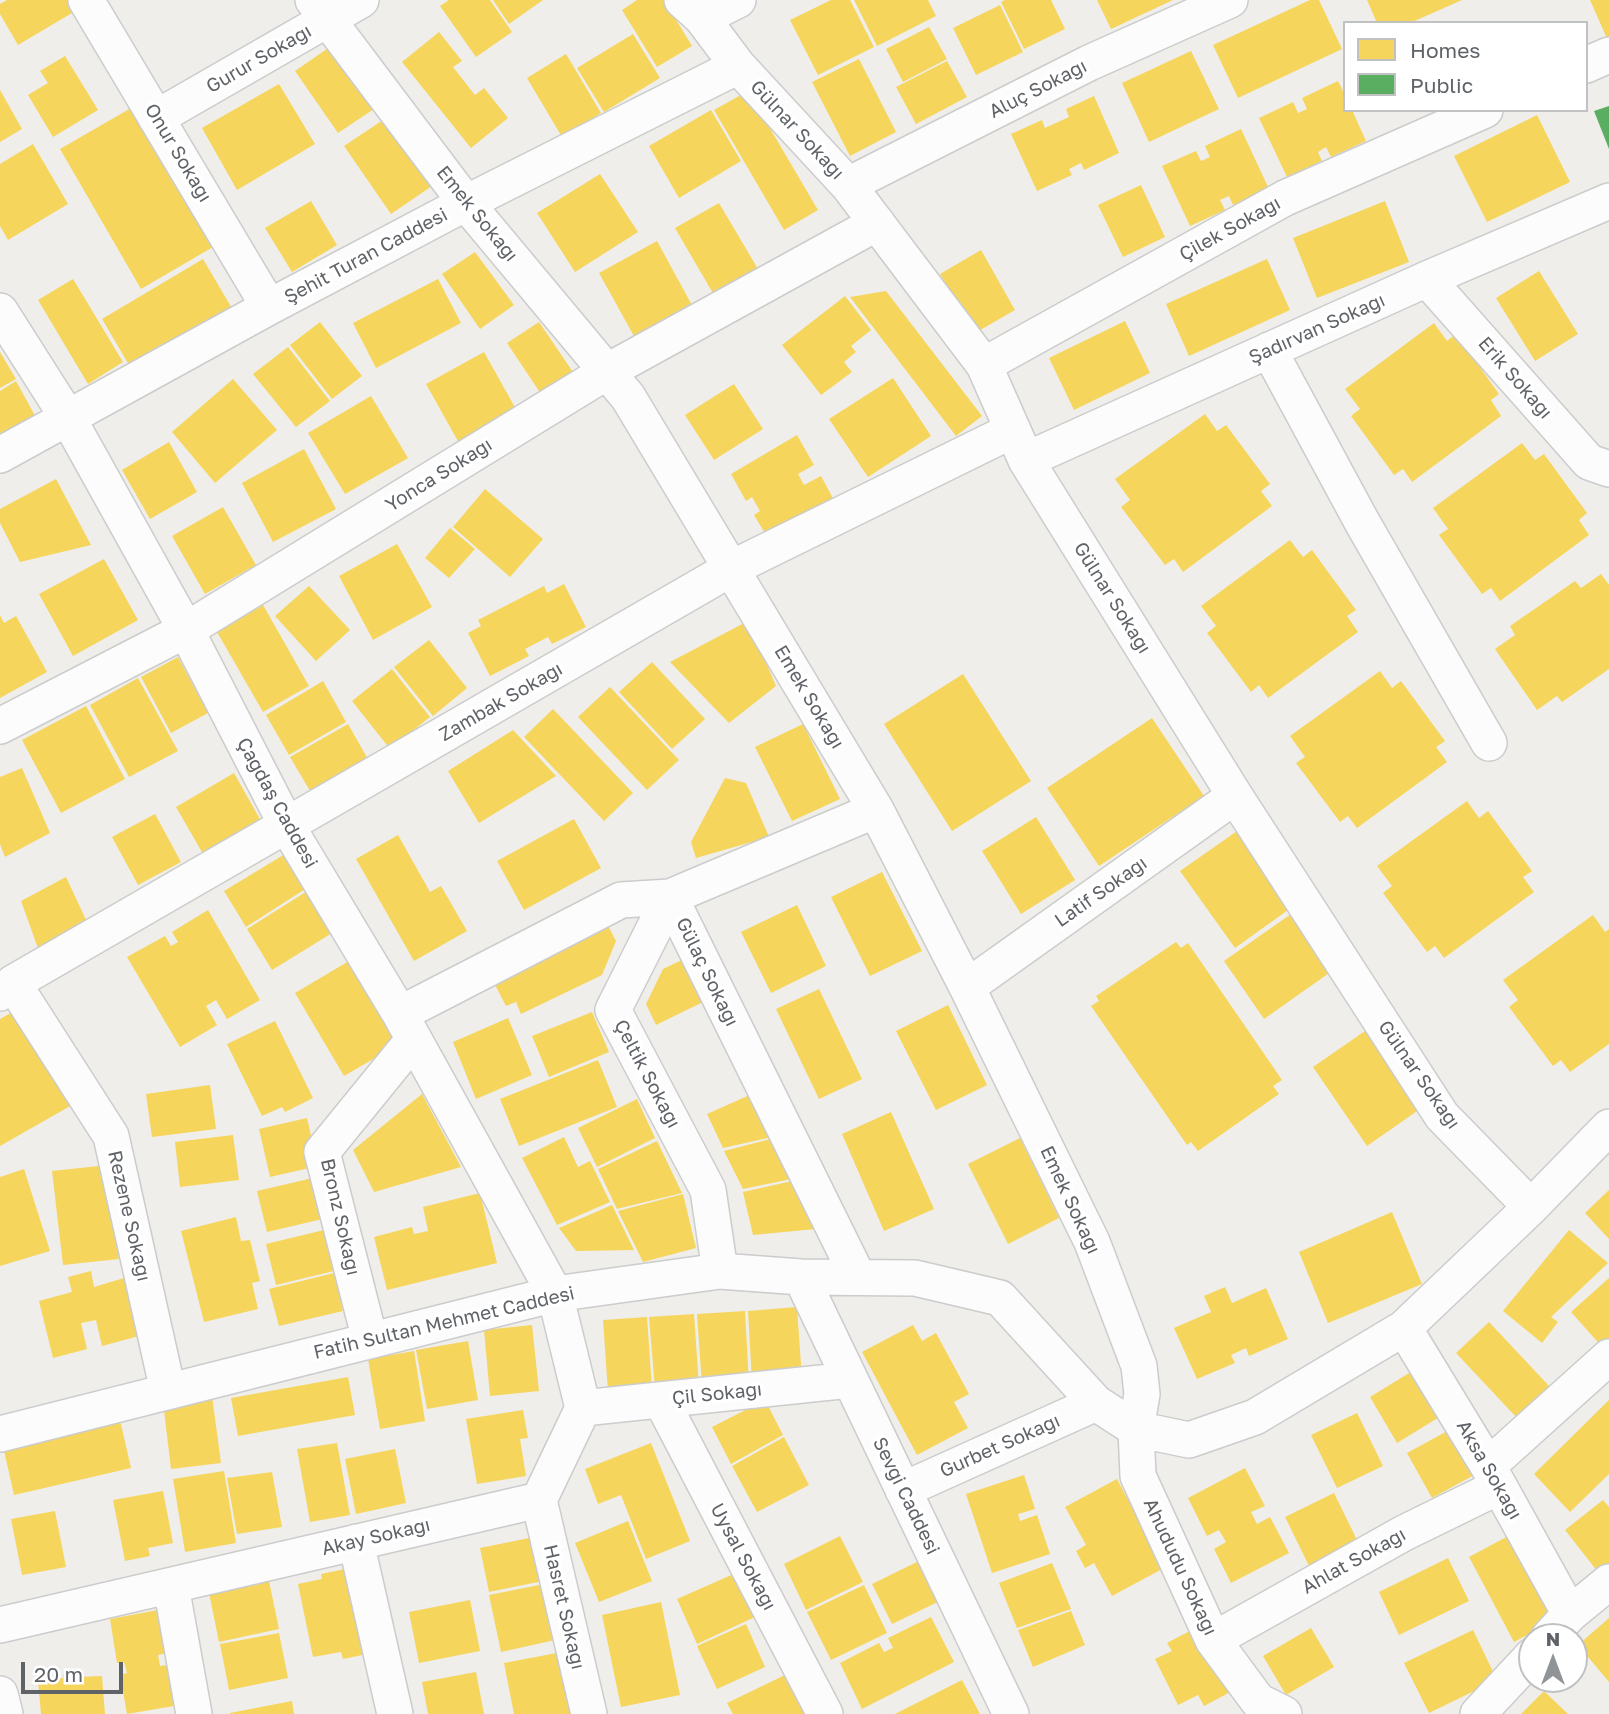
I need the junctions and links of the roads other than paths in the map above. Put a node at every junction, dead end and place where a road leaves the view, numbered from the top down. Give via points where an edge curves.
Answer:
1 (86, 0) edge
2 (361, 0) edge
3 (738, 0) edge
4 (1230, 0) edge
5 (692, 9) edge
6 (321, 10) edge
7 (1609, 55) edge
8 (1588, 64) edge
9 (738, 66) junction
10 (1480, 112) edge
11 (156, 118) junction
12 (848, 185) junction
13 (1609, 201) edge
14 (466, 203) junction
15 (877, 223) junction
16 (1427, 279) junction
17 (269, 307) junction
18 (0, 311) edge
19 (1269, 350) junction
20 (984, 365) junction
21 (608, 371) junction
22 (68, 418) junction
23 (1019, 445) junction
24 (0, 455) edge
25 (1609, 469) edge
26 (732, 568) junction
27 (186, 630) junction
28 (0, 726) edge
29 (1489, 743) dead end
30 (1236, 796) junction
31 (876, 810) junction
32 (287, 827) junction
33 (670, 897) junction
34 (967, 987) junction
35 (7, 988) edge
36 (407, 1026) junction
37 (1609, 1127) edge
38 (1531, 1207) junction
39 (720, 1271) junction
40 (801, 1277) junction
41 (858, 1277) junction
42 (555, 1294) junction
43 (1404, 1328) junction
44 (370, 1340) junction
45 (1609, 1357) edge
46 (850, 1380) junction
47 (168, 1391) junction
48 (661, 1400) junction
49 (1096, 1403) junction
50 (583, 1408) junction
51 (1136, 1429) junction
52 (0, 1433) edge
53 (1139, 1476) joint
54 (1493, 1476) junction
55 (903, 1490) junction
56 (539, 1500) junction
57 (356, 1542) junction
58 (1609, 1582) edge
59 (171, 1586) junction
60 (1559, 1623) edge
61 (1563, 1623) edge
62 (0, 1625) edge
63 (1213, 1640) junction
64 (1518, 1671) edge
65 (0, 1694) edge
66 (5, 1714) edge
67 (194, 1714) edge
68 (395, 1714) edge
69 (589, 1714) edge
70 (825, 1714) edge
71 (1011, 1714) edge
72 (1284, 1714) edge
73 (1478, 1714) edge

1 - 11 street, Onur Sokağı
2 - 6 street, Gurur Sokağı
3 - 5 street
4 - 12 street, Aluç Sokağı via 1089,63
5 - 9 street, Gülnar Sokağı
6 - 11 street, Gurur Sokağı
6 - 14 street, Emek Sokağı
7 - 8 street
9 - 12 street, Gülnar Sokağı
9 - 14 street, Şehit Turan Caddesi
10 - 20 street, Çilek Sokağı via 1285,198
11 - 17 street, Onur Sokağı
12 - 15 street, Gülnar Sokağı
13 - 16 street, Şadırvan Sokağı
14 - 17 street, Şehit Turan Caddesi
14 - 21 street, Emek Sokağı
15 - 20 street, Gülnar Sokağı
15 - 21 street, Yonca Sokağı
16 - 19 street, Şadırvan Sokağı
16 - 25 street, Erik Sokağı via 1589,462
17 - 22 street, Şehit Turan Caddesi
18 - 22 street, Çağdaş Caddesi
19 - 23 street, Şadırvan Sokağı
19 - 29 street
20 - 23 street, Gülnar Sokağı
21 - 26 street, Emek Sokağı
21 - 27 street, Yonca Sokağı
22 - 24 street, Şehit Turan Caddesi
22 - 27 street, Çağdaş Caddesi
23 - 26 street, Zambak Sokağı
23 - 30 street, Gülnar Sokağı
26 - 31 street, Emek Sokağı
26 - 32 street, Zambak Sokağı
27 - 28 street, Yonca Sokağı
27 - 32 street, Çağdaş Caddesi
30 - 34 street, Latif Sokağı
30 - 38 street, Gülnar Sokağı via 1443,1115
31 - 33 street
31 - 34 street, Emek Sokağı
32 - 35 street, Zambak Sokağı
32 - 36 street, Çağdaş Caddesi
33 - 36 street, Gülaç Sokağı via 621,900
33 - 39 street, Çeltik Sokağı via 613,1010 708,1190
33 - 41 street, Gülaç Sokağı
34 - 51 street, Emek Sokağı via 1091,1242 1139,1366 1142,1394
35 - 47 street, Rezene Sokağı via 111,1136
36 - 42 street, Çağdaş Caddesi
36 - 44 street, Bronz Sokağı via 322,1152
37 - 38 street, Fatih Sultan Mehmet Caddesi
38 - 43 street, Fatih Sultan Mehmet Caddesi
39 - 40 street, Fatih Sultan Mehmet Caddesi
39 - 42 street, Fatih Sultan Mehmet Caddesi
40 - 41 street, Fatih Sultan Mehmet Caddesi
40 - 46 street, Sevgi Caddesi
41 - 49 street, Fatih Sultan Mehmet Caddesi via 915,1278 1000,1298
42 - 44 street, Fatih Sultan Mehmet Caddesi
42 - 50 street
43 - 51 street, Fatih Sultan Mehmet Caddesi via 1255,1417 1189,1440
43 - 54 street, Aksa Sokağı
44 - 47 street, Fatih Sultan Mehmet Caddesi
45 - 54 street, Ahlat Sokağı
46 - 48 street, Çil Sokağı
46 - 55 street, Sevgi Caddesi
47 - 52 street, Fatih Sultan Mehmet Caddesi
48 - 50 street, Çil Sokağı
48 - 70 street, Uysal Sokağı
49 - 51 street, Fatih Sultan Mehmet Caddesi
49 - 55 street, Gurbet Sokağı
50 - 56 street
51 - 53 street, Emek Sokağı
53 - 63 street, Ahududu Sokağı
54 - 60 street, Aksa Sokağı
54 - 63 street, Ahlat Sokağı
55 - 71 street, Sevgi Caddesi
56 - 57 street, Akay Sokağı
56 - 69 street, Hasret Sokağı
57 - 59 street, Akay Sokağı
57 - 68 street
58 - 61 street
59 - 62 street, Akay Sokağı
59 - 67 street
63 - 72 street, Ahududu Sokağı via 1258,1701
64 - 73 street
65 - 66 street

